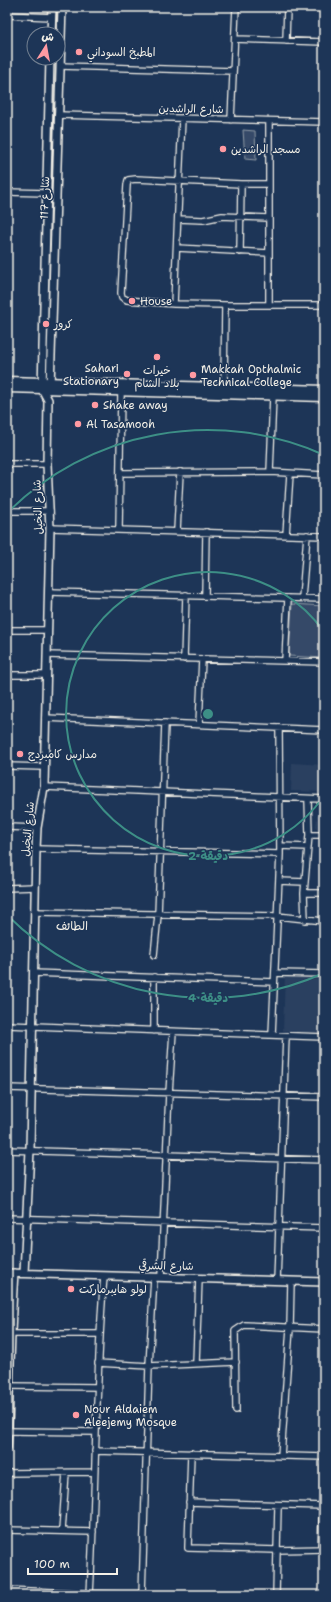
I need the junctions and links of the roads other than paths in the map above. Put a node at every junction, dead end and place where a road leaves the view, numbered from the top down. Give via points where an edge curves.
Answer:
1 (52, 7) edge
2 (62, 7) edge
3 (236, 7) edge
4 (287, 7) edge
5 (7, 15) edge
6 (51, 17) junction
7 (51, 26) edge
8 (61, 26) edge
9 (235, 39) junction
10 (286, 41) junction
11 (324, 42) edge
12 (50, 66) edge
13 (60, 66) joint
14 (234, 71) junction
15 (49, 93) junction
16 (59, 94) junction
17 (58, 115) junction
18 (182, 118) junction
19 (231, 120) junction
20 (269, 121) junction
21 (324, 122) edge
22 (179, 182) junction
23 (241, 184) junction
24 (269, 184) junction
25 (7, 192) edge
26 (47, 193) junction
27 (240, 217) junction
28 (269, 218) junction
29 (178, 219) junction
30 (177, 248) junction
31 (240, 252) junction
32 (269, 253) junction
33 (174, 304) junction
34 (324, 304) edge
35 (225, 305) junction
36 (269, 305) junction
37 (7, 381) edge
38 (224, 387) junction
39 (7, 388) edge
40 (46, 388) junction
41 (161, 389) junction
42 (324, 390) edge
43 (121, 391) junction
44 (274, 396) junction
45 (324, 397) edge
46 (7, 464) edge
47 (47, 464) junction
48 (180, 472) junction
49 (270, 472) junction
50 (120, 473) junction
51 (290, 474) junction
52 (324, 475) edge
53 (7, 511) edge
54 (50, 511) junction
55 (50, 528) junction
56 (119, 530) junction
57 (177, 531) junction
58 (206, 532) junction
59 (286, 535) junction
60 (307, 535) junction
61 (324, 536) edge
62 (49, 592) junction
63 (186, 595) junction
64 (205, 596) junction
65 (288, 598) junction
66 (302, 598) junction
67 (324, 599) edge
68 (7, 630) edge
69 (48, 630) junction
70 (47, 655) junction
71 (184, 659) junction
72 (202, 659) junction
73 (285, 661) junction
74 (324, 662) edge
75 (7, 675) edge
76 (47, 675) junction
77 (45, 718) junction
78 (166, 723) junction
79 (199, 724) junction
80 (279, 728) junction
81 (324, 730) edge
82 (7, 766) edge
83 (44, 767) junction
84 (44, 787) junction
85 (163, 792) junction
86 (279, 797) junction
87 (308, 799) junction
88 (324, 799) edge
89 (7, 827) edge
90 (37, 828) junction
91 (309, 835) junction
92 (324, 835) edge
93 (280, 846) junction
94 (308, 847) junction
95 (36, 849) junction
96 (161, 852) junction
97 (280, 854) junction
98 (279, 881) junction
99 (305, 882) junction
100 (35, 887) junction
101 (7, 888) edge
102 (304, 893) junction
103 (324, 894) edge
104 (34, 912) junction
105 (158, 915) junction
106 (277, 916) junction
107 (305, 920) junction
108 (324, 921) edge
109 (154, 955) dead end
110 (33, 973) junction
111 (274, 973) junction
112 (324, 974) edge
113 (154, 977) junction
114 (274, 982) junction
115 (7, 1025) edge
116 (33, 1027) junction
117 (154, 1031) junction
118 (173, 1032) junction
119 (272, 1035) junction
120 (286, 1036) junction
121 (324, 1037) edge
122 (7, 1088) edge
123 (31, 1088) junction
124 (169, 1093) junction
125 (284, 1096) junction
126 (324, 1097) edge
127 (7, 1150) edge
128 (30, 1150) junction
129 (166, 1154) junction
130 (281, 1159) junction
131 (324, 1160) edge
132 (7, 1218) edge
133 (26, 1219) junction
134 (163, 1223) junction
135 (279, 1227) junction
136 (324, 1228) edge
137 (10, 1273) edge
138 (24, 1273) junction
139 (104, 1276) junction
140 (158, 1277) junction
141 (199, 1278) junction
142 (277, 1281) junction
143 (291, 1281) junction
144 (324, 1282) edge
145 (290, 1328) junction
146 (324, 1329) edge
147 (10, 1334) junction
148 (99, 1334) junction
149 (236, 1362) junction
150 (98, 1363) junction
151 (196, 1364) junction
152 (149, 1366) junction
153 (10, 1386) junction
154 (97, 1387) junction
155 (236, 1410) dead end
156 (8, 1413) edge
157 (8, 1431) edge
158 (96, 1432) junction
159 (7, 1447) edge
160 (95, 1450) junction
161 (147, 1452) junction
162 (191, 1453) junction
163 (281, 1456) junction
164 (324, 1457) edge
165 (324, 1467) edge
166 (94, 1472) junction
167 (7, 1473) edge
168 (66, 1473) junction
169 (189, 1502) junction
170 (278, 1506) junction
171 (323, 1506) junction
172 (7, 1530) edge
173 (62, 1531) junction
174 (93, 1532) junction
175 (323, 1549) edge
176 (278, 1550) junction
177 (7, 1590) edge
178 (90, 1594) junction
179 (122, 1595) edge
180 (142, 1595) edge
181 (276, 1595) edge

1 - 6 street
2 - 8 street, شارع 117
3 - 9 street
4 - 10 street
5 - 6 street
6 - 7 street
9 - 10 street
9 - 14 street
10 - 11 street
12 - 15 street, شارع 117
13 - 14 street
13 - 16 street, شارع 117
14 - 19 street
15 - 16 street
15 - 26 street, شارع 117
16 - 17 street, شارع 117
17 - 18 street, شارع الراشدين
17 - 40 street, شارع 117
18 - 19 street, شارع الراشدين
18 - 22 street
19 - 20 street, شارع الراشدين
20 - 21 street, شارع الراشدين
20 - 24 street
22 - 23 street
22 - 29 street
22 - 33 street via 128,180 121,293 127,300
23 - 24 street
23 - 27 street
24 - 28 street
25 - 26 street
26 - 40 street, شارع 117
27 - 28 street
27 - 29 street
27 - 31 street
28 - 32 street
29 - 30 street
30 - 31 street
30 - 33 street
31 - 32 street
32 - 36 street
33 - 35 street
34 - 36 street
35 - 36 street
35 - 38 street
37 - 40 main road
38 - 41 main road
38 - 42 main road
39 - 40 main road
40 - 41 main road
40 - 43 main road
40 - 47 street, شارع النخيل
41 - 43 main road
41 - 44 main road
43 - 50 street
44 - 45 main road
44 - 49 street
46 - 47 street
47 - 54 street, شارع النخيل
48 - 49 street
48 - 50 street
48 - 57 street
49 - 51 street
50 - 56 street
51 - 52 street
51 - 59 street
53 - 54 street
54 - 55 street, شارع النخيل
55 - 56 street
55 - 62 street, شارع النخيل
56 - 57 street
57 - 58 street
58 - 59 street
58 - 64 street
59 - 60 street
60 - 61 street
60 - 66 street
62 - 63 street
62 - 69 street, شارع النخيل
63 - 64 street
63 - 71 street
64 - 65 street
65 - 66 street
65 - 73 street
66 - 67 street
68 - 69 street
69 - 70 street, شارع النخيل
70 - 71 street
70 - 76 street, شارع النخيل
71 - 72 street
72 - 73 street
72 - 79 street
73 - 74 street
75 - 76 street
76 - 77 street, شارع النخيل
77 - 78 street
77 - 83 street, شارع النخيل
78 - 79 street
78 - 85 street
79 - 80 street
80 - 81 street
80 - 86 street
82 - 83 street
83 - 84 street, شارع النخيل
84 - 85 street
84 - 90 street, شارع النخيل
85 - 86 street
85 - 96 street
86 - 87 street
86 - 93 street
87 - 88 street
87 - 91 street
89 - 90 street
90 - 95 street, شارع النخيل
91 - 92 street
91 - 94 street
93 - 94 street
93 - 97 street
94 - 99 street
95 - 96 street
95 - 100 street, شارع النخيل
96 - 97 street
96 - 105 street
97 - 98 street
98 - 99 street
98 - 106 street
99 - 102 street
100 - 101 street
100 - 104 street, شارع النخيل
102 - 103 street
102 - 107 street
104 - 105 street
104 - 110 street, شارع النخيل
105 - 106 street
105 - 109 street
106 - 107 street
106 - 111 street
107 - 108 street
110 - 113 street
110 - 116 street, شارع النخيل
111 - 112 street
111 - 114 street
113 - 114 street
113 - 117 street
114 - 119 street
115 - 116 street
116 - 117 street
116 - 123 street, شارع النخيل
117 - 118 street
118 - 119 street
118 - 124 street
119 - 120 street
120 - 121 street
120 - 125 street
122 - 123 street
123 - 124 street
123 - 128 street, شارع النخيل
124 - 125 street
124 - 129 street
125 - 126 street
125 - 130 street
127 - 128 street
128 - 129 street
128 - 133 street, شارع النخيل
129 - 130 street
129 - 134 street
130 - 131 street
130 - 135 street
132 - 133 street
133 - 134 street
133 - 138 street, شارع النخيل
134 - 135 street
134 - 140 street
135 - 136 street
135 - 142 street
137 - 138 street, شارع الشرقي
137 - 147 street
138 - 139 street, شارع الشرقي
139 - 140 street, شارع الشرقي
139 - 148 street
140 - 141 street, شارع الشرقي
140 - 152 street
141 - 142 street, شارع الشرقي
141 - 151 street
142 - 143 street, شارع الشرقي
143 - 144 street, شارع الشرقي
143 - 145 street
145 - 146 street
145 - 149 street via 239,1328 234,1334
145 - 163 street
147 - 148 street
147 - 153 street
148 - 150 street
149 - 151 street
149 - 155 street
150 - 152 street
150 - 154 street
151 - 152 street
152 - 161 street
153 - 154 street
153 - 156 street
154 - 158 street
156 - 157 street
157 - 158 street
157 - 159 street
158 - 160 street
160 - 161 street
160 - 166 street
161 - 162 street
161 - 180 street
162 - 163 street
162 - 169 street
163 - 164 street
165 - 171 street
166 - 168 street
166 - 174 street
167 - 168 street
168 - 173 street
169 - 170 street
169 - 176 street via 188,1548
170 - 171 street
170 - 176 street
171 - 175 street
172 - 173 street
173 - 174 street
174 - 178 street
175 - 176 street
176 - 181 street
177 - 178 street
178 - 179 street

